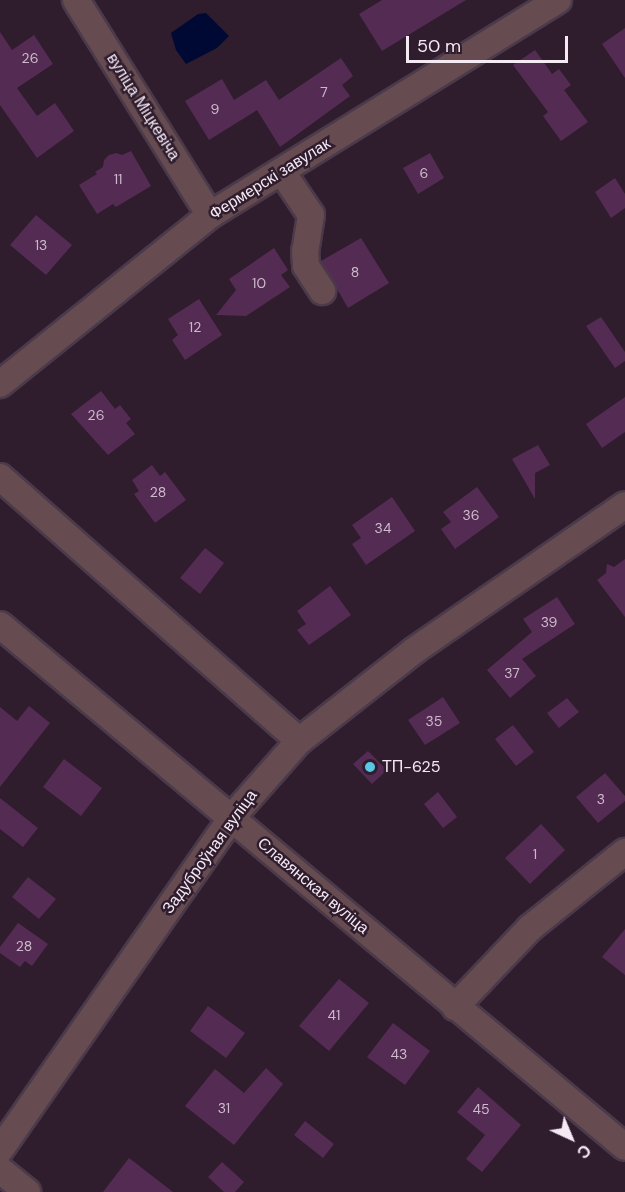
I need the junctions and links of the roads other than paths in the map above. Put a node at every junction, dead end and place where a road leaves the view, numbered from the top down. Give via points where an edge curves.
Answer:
1 (76, 0) edge
2 (558, 0) edge
3 (282, 172) junction
4 (210, 215) junction
5 (322, 291) dead end
6 (0, 384) edge
7 (0, 477) edge
8 (625, 505) edge
9 (0, 625) edge
10 (299, 741) junction
11 (232, 817) junction
12 (625, 852) edge
13 (455, 1006) junction
14 (625, 1147) edge
15 (0, 1150) edge
16 (0, 1170) edge
17 (27, 1192) edge

1 - 4 street, вуліца Міцкевіча
2 - 3 street, Фермерскі завулак
3 - 4 street, Фермерскі завулак
3 - 5 street via 311,215 306,266
4 - 6 street, Фермерскі завулак
7 - 10 street
8 - 10 street, Задуброўная вуліца via 415,650
9 - 11 street, Славянская вуліца
10 - 11 street, Задуброўная вуліца
11 - 13 street, Славянская вуліца
11 - 15 street, Задуброўная вуліца
12 - 13 street via 530,928
13 - 14 street, Славянская вуліца
16 - 17 street

